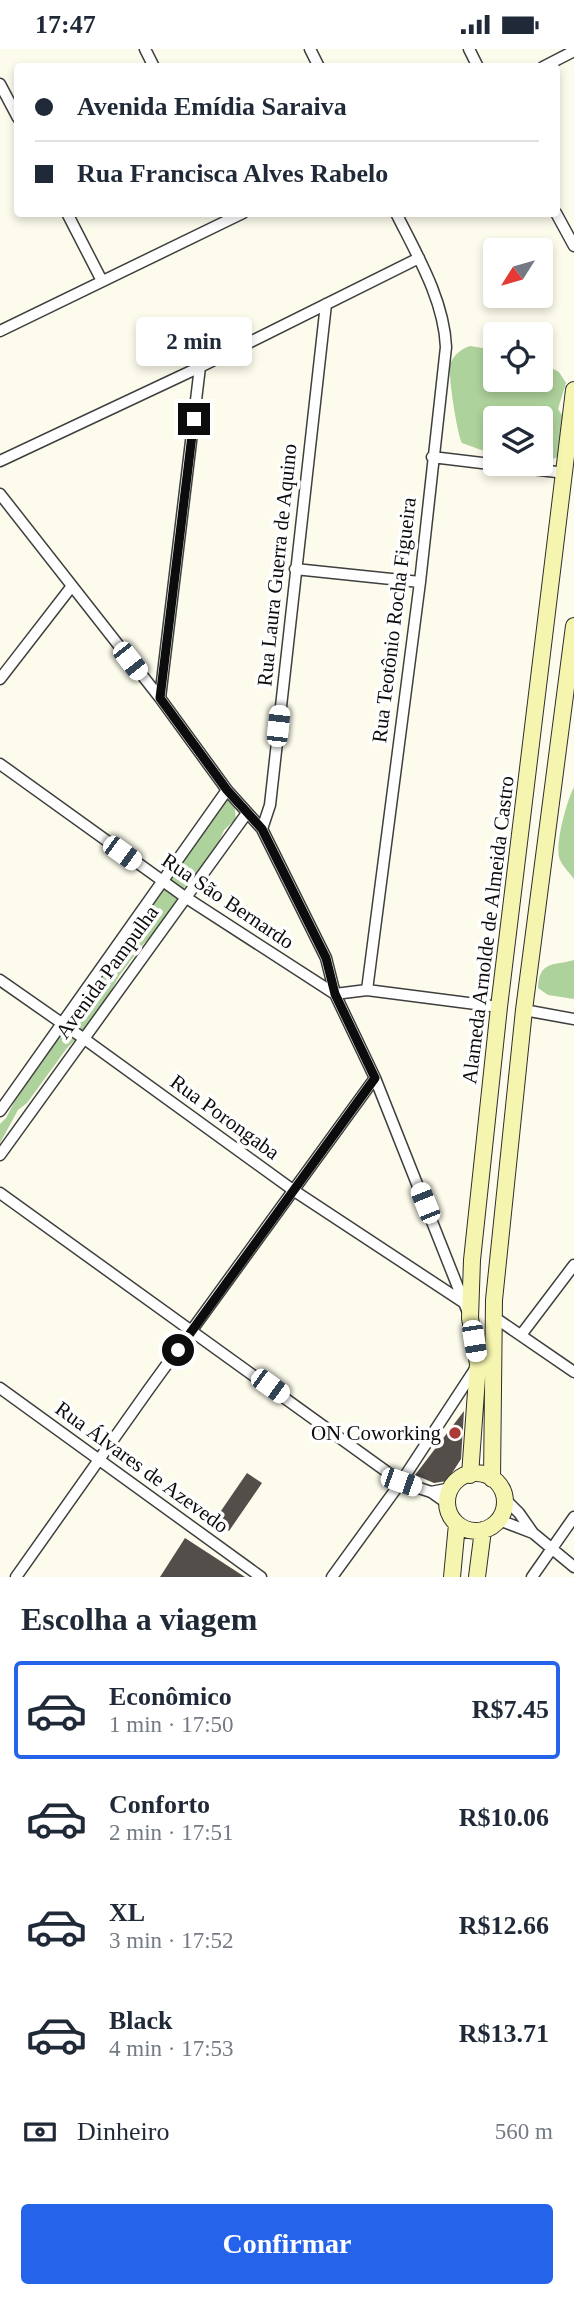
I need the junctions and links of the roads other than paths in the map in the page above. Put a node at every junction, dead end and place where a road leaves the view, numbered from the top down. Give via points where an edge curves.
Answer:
1 (574, 51) edge
2 (551, 63) edge
3 (0, 84) edge
4 (14, 110) edge
5 (69, 217) edge
6 (230, 217) edge
7 (398, 217) edge
8 (558, 217) edge
9 (574, 246) edge
10 (418, 258) junction
11 (102, 281) junction
12 (327, 304) junction
13 (0, 331) edge
14 (200, 367) junction
15 (574, 390) edge
16 (432, 457) junction
17 (0, 461) edge
18 (565, 473) junction
19 (0, 494) edge
20 (295, 569) junction
21 (420, 582) junction
22 (72, 586) junction
23 (574, 626) edge
24 (0, 679) edge
25 (160, 698) junction
26 (0, 764) edge
27 (227, 790) junction
28 (247, 813) junction
29 (262, 829) junction
30 (517, 859) junction
31 (544, 862) junction
32 (163, 882) junction
33 (185, 897) junction
34 (0, 981) edge
35 (368, 990) junction
36 (335, 994) junction
37 (499, 1007) junction
38 (524, 1010) junction
39 (574, 1019) edge
40 (63, 1024) junction
41 (83, 1038) junction
42 (375, 1078) junction
43 (0, 1111) edge
44 (0, 1154) edge
45 (293, 1190) junction
46 (0, 1193) edge
47 (574, 1265) edge
48 (468, 1311) junction
49 (494, 1317) junction
50 (192, 1330) junction
51 (521, 1335) junction
52 (478, 1364) junction
53 (574, 1372) edge
54 (0, 1388) edge
55 (99, 1461) junction
56 (470, 1475) junction
57 (492, 1479) junction
58 (401, 1482) junction
59 (449, 1496) junction
60 (505, 1498) junction
61 (574, 1517) edge
62 (499, 1520) junction
63 (457, 1524) junction
64 (484, 1530) junction
65 (533, 1533) junction
66 (550, 1549) junction
67 (574, 1567) edge
68 (16, 1577) edge
69 (261, 1577) edge
70 (332, 1577) edge
71 (452, 1577) edge
72 (477, 1577) edge
73 (532, 1577) edge

1 - 2 street
3 - 4 street
5 - 11 street
6 - 11 street
7 - 10 street, Rua Teotônio Rocha Figueira
8 - 9 street
10 - 12 street
10 - 16 street, Rua Teotônio Rocha Figueira via 443,319 446,347
11 - 13 street
12 - 14 street
12 - 20 street, Rua Laura Guerra de Aquino
14 - 17 street
14 - 25 street
15 - 18 main road, Alameda Arnolde de Almeida Castro
16 - 18 street
16 - 21 street, Rua Teotônio Rocha Figueira
18 - 30 main road, Alameda Arnolde de Almeida Castro
19 - 22 street
20 - 21 street
20 - 29 street, Rua Laura Guerra de Aquino via 270,805
21 - 35 street, Rua Teotônio Rocha Figueira
22 - 24 street
22 - 25 street
23 - 31 main road
25 - 27 street
26 - 32 street, Rua São Bernardo
27 - 28 street
27 - 32 street, Avenida Pampulha
28 - 29 street
28 - 33 street, Avenida Pampulha
29 - 36 street via 326,958
30 - 31 main road
30 - 37 main road, Alameda Arnolde de Almeida Castro
31 - 38 main road
32 - 33 street, Rua São Bernardo
32 - 40 street, Avenida Pampulha
33 - 36 street, Rua São Bernardo
33 - 41 street, Avenida Pampulha
34 - 40 street, Rua Porongaba
35 - 36 street
35 - 37 street
36 - 42 street
37 - 48 main road, Alameda Arnolde de Almeida Castro
38 - 39 street
38 - 49 main road
40 - 41 street, Rua Porongaba
40 - 43 street, Avenida Pampulha
41 - 44 street, Avenida Pampulha
41 - 45 street, Rua Porongaba
42 - 45 street
42 - 48 street
45 - 48 street, Rua Porongaba
45 - 50 street
46 - 50 street
47 - 51 street
48 - 52 main road, Alameda Arnolde de Almeida Castro
49 - 51 street
49 - 57 main road
50 - 55 street
50 - 58 street
51 - 53 street
52 - 56 main road, Alameda Arnolde de Almeida Castro
52 - 58 street
54 - 55 street, Rua Álvares de Azevedo
55 - 68 street
55 - 69 street, Rua Álvares de Azevedo
56 - 57 main road
56 - 59 main road via 457,1481
57 - 60 main road
58 - 59 street
58 - 70 street
59 - 63 main road via 451,1516
60 - 62 main road
60 - 65 street
61 - 66 street
62 - 64 main road
62 - 65 street
63 - 64 main road
63 - 71 main road
64 - 72 main road
65 - 66 street
66 - 67 street
66 - 73 street

